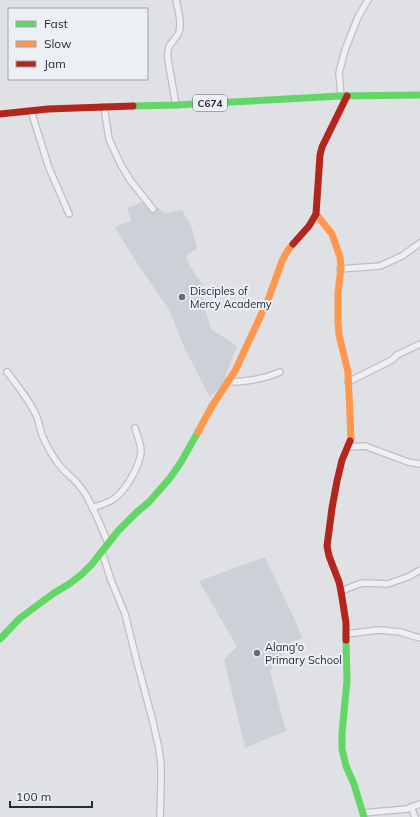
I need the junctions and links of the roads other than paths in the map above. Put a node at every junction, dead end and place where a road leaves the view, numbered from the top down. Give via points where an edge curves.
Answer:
1 (176, 0) edge
2 (368, 0) edge
3 (344, 96) junction
4 (420, 96) edge
5 (176, 104) junction
6 (104, 107) junction
7 (31, 111) junction
8 (0, 114) edge
9 (153, 210) dead end
10 (69, 214) dead end
11 (316, 214) junction
12 (420, 243) edge
13 (340, 270) junction
14 (420, 344) edge
15 (7, 372) dead end
16 (280, 372) dead end
17 (228, 382) junction
18 (348, 382) junction
19 (135, 428) dead end
20 (348, 447) junction
21 (420, 464) edge
22 (92, 508) junction
23 (108, 543) junction
24 (102, 552) junction
25 (420, 570) edge
26 (342, 591) junction
27 (346, 634) junction
28 (420, 638) edge
29 (0, 639) edge
30 (420, 804) edge
31 (411, 807) junction
32 (364, 815) edge
33 (160, 817) edge
34 (415, 817) edge

1 - 5 street via 180,30 168,53
2 - 3 street via 358,17 339,73
3 - 4 street, C674
3 - 5 street, C674
3 - 11 street via 320,155
5 - 6 street, C674
6 - 7 street, C674
6 - 9 street via 110,139 120,163
7 - 8 street, C674
7 - 10 street via 49,168
11 - 13 street via 332,234 340,257
11 - 17 street via 282,261 268,300
12 - 13 street via 402,256 380,266
13 - 18 street via 338,321
14 - 18 street
15 - 22 street via 30,405 42,436 57,463 78,484
16 - 17 street via 242,382
17 - 23 street via 170,478
18 - 20 street via 351,435
19 - 22 street via 141,453 136,469 116,498
20 - 21 street via 365,446
20 - 26 street via 336,481 327,546
22 - 23 street
23 - 24 street
24 - 29 street via 75,580 20,618
24 - 33 street via 125,614 159,749 162,783
25 - 26 street via 388,584 364,582
26 - 27 street
27 - 28 street via 388,630
27 - 32 street via 347,681 342,749
30 - 31 street
31 - 32 street
31 - 34 street

